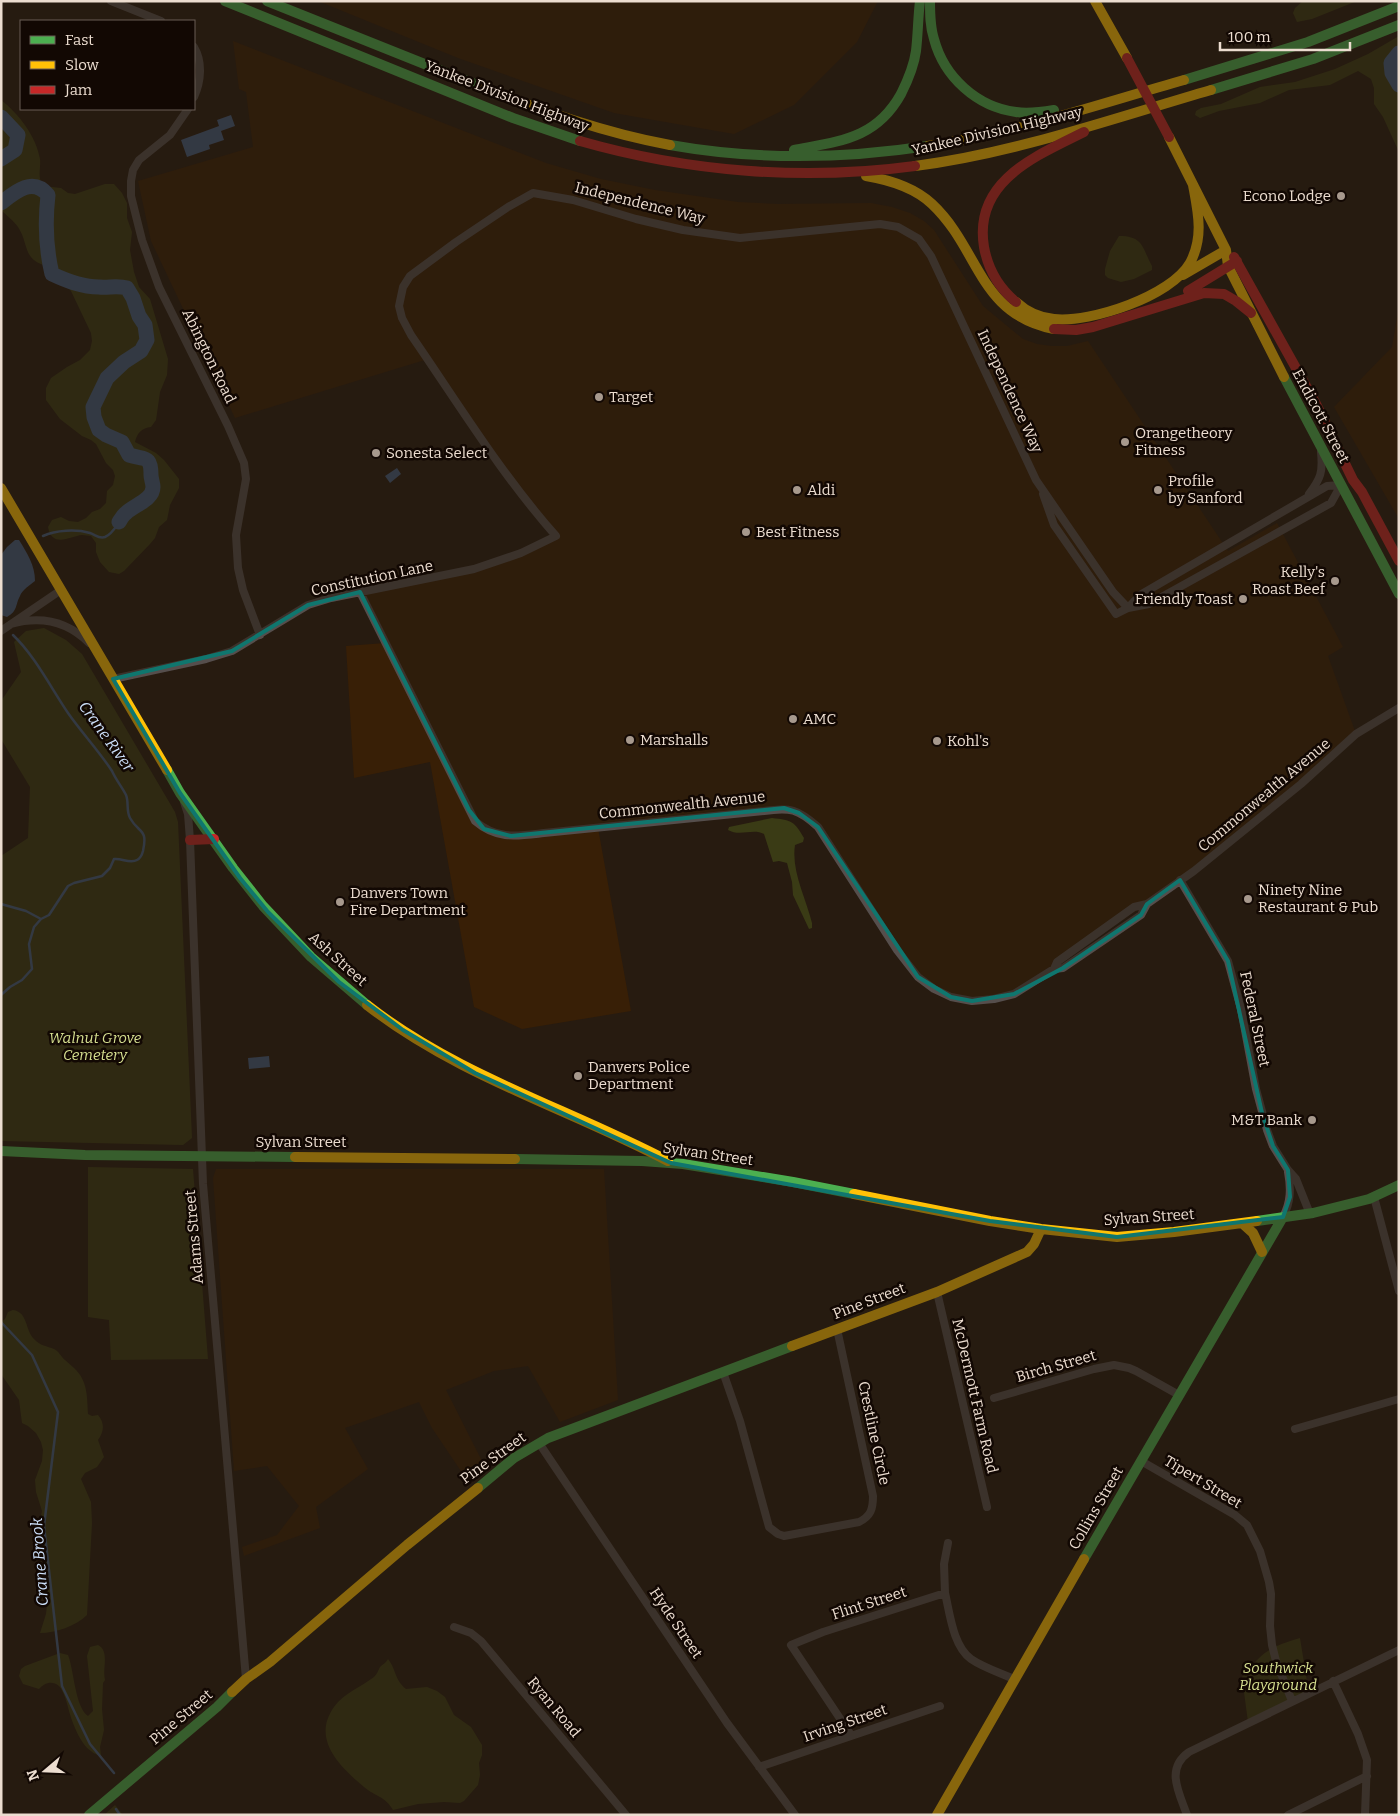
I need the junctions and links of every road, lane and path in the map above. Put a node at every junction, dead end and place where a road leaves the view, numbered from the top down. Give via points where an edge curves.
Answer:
1 (112, 1) edge
2 (225, 1) edge
3 (267, 1) edge
4 (920, 1) edge
5 (930, 1) edge
6 (1094, 1) edge
7 (1399, 6) edge
8 (159, 20) edge
9 (1397, 26) edge
10 (195, 50) edge
11 (195, 93) edge
12 (1099, 104) junction
13 (187, 110) edge
14 (1107, 120) junction
15 (765, 155) junction
16 (841, 172) junction
17 (1193, 184) junction
18 (1226, 250) junction
19 (1237, 261) junction
20 (1228, 266) junction
21 (1176, 279) junction
22 (1172, 301) junction
23 (1251, 313) junction
24 (1321, 450) junction
25 (1353, 480) junction
26 (1340, 485) junction
27 (1, 488) edge
28 (1042, 489) junction
29 (1308, 496) junction
30 (556, 536) joint
31 (1399, 561) edge
32 (61, 590) junction
33 (360, 592) junction
34 (1399, 594) edge
35 (1128, 608) junction
36 (11, 624) junction
37 (1, 631) edge
38 (260, 636) junction
39 (96, 650) junction
40 (113, 679) junction
41 (1399, 708) edge
42 (180, 792) junction
43 (214, 839) junction
44 (190, 840) junction
45 (1180, 880) junction
46 (1, 1151) edge
47 (202, 1156) junction
48 (671, 1163) junction
49 (1288, 1170) junction
50 (1399, 1186) edge
51 (1374, 1197) junction
52 (1310, 1214) junction
53 (1283, 1217) junction
54 (1242, 1223) junction
55 (1041, 1229) junction
56 (1262, 1252) junction
57 (1399, 1291) edge
58 (937, 1292) junction
59 (838, 1329) junction
60 (723, 1372) junction
61 (1179, 1395) junction
62 (994, 1398) dead end
63 (1399, 1399) edge
64 (1295, 1428) dead end
65 (539, 1444) junction
66 (1141, 1461) junction
67 (987, 1507) dead end
68 (948, 1542) dead end
69 (945, 1593) junction
70 (454, 1627) dead end
71 (1399, 1650) edge
72 (246, 1679) junction
73 (1014, 1679) junction
74 (1333, 1681) junction
75 (1292, 1702) junction
76 (940, 1706) dead end
77 (851, 1735) junction
78 (759, 1767) junction
79 (1367, 1776) junction
80 (89, 1815) edge
81 (626, 1815) edge
82 (795, 1815) edge
83 (937, 1815) edge
84 (1187, 1815) edge
85 (1288, 1815) edge
86 (1365, 1815) edge

1 - 8 street
2 - 16 main road, Yankee Division Highway via 514,118 583,142 692,165 780,174
3 - 15 main road, Yankee Division Highway via 536,109 589,126 635,138 707,150
4 - 15 main road via 916,52 909,79 895,104 879,121 866,132 835,142
5 - 12 main road via 930,23 938,54 958,82 982,101 1007,110 1034,113
6 - 17 main road, Endicott Street, bridge
7 - 12 main road, Yankee Division Highway via 1271,55
9 - 14 main road, Yankee Division Highway via 1285,68
10 - 11 street via 200,73
12 - 15 main road, Yankee Division Highway via 952,142 875,154
13 - 38 street, Abington Road via 170,135 139,160 133,170 131,196 159,287 244,462 246,479 236,535 238,568
14 - 16 main road, Yankee Division Highway via 946,161
14 - 21 main road via 1022,165 1002,182 993,194 984,221 985,256 989,269 1014,302 1041,317 1059,320 1114,309 1147,296
16 - 22 main road via 898,183 932,204 991,291 1002,304 1025,320 1053,329 1089,328
17 - 18 main road, Endicott Street
17 - 21 main road via 1199,217 1199,241 1186,269
18 - 19 main road, Endicott Street
18 - 20 main road, Endicott Street
18 - 21 main road
19 - 20 main road
19 - 25 main road, Endicott Street via 1316,404
20 - 22 main road
20 - 23 main road, Endicott Street
22 - 23 main road via 1199,293 1216,293 1231,298
23 - 24 main road, Endicott Street
24 - 26 main road, Endicott Street
24 - 29 street, Independence Way via 1321,475
25 - 26 main road
25 - 31 main road, Endicott Street
26 - 29 street, Independence Way via 1327,486
26 - 34 main road, Endicott Street
26 - 35 street, Independence Way via 1331,503 1149,604
27 - 32 main road
28 - 30 street, Independence Way via 931,256 919,239 908,232 880,224 740,238 716,236 533,193 410,276 399,306 411,335 485,444
28 - 35 street, Independence Way via 1113,592
28 - 35 street, Independence Way via 1054,525 1116,614
29 - 35 street, Independence Way via 1140,595
30 - 33 street, Constitution Lane via 522,553 474,569
32 - 36 street, Ash Street
32 - 39 main road, Ash Street
33 - 38 street, Constitution Lane via 308,605
33 - 45 street, Commonwealth Avenue via 472,816 484,829 511,836 784,808 806,816 818,827 918,977 951,997 972,1001 1014,994 1054,969 1057,962 1134,907 1147,904
36 - 37 street, Ash Street
36 - 39 street, Ash Street via 37,619 63,625 75,630
38 - 40 street, Constitution Lane via 232,651 206,659
39 - 40 main road, Ash Street
40 - 42 main road, Ash Street
41 - 45 street, Commonwealth Avenue via 1356,734 1301,784
42 - 43 main road, Ash Street
42 - 44 street, Adams Street via 188,814
43 - 44 main road
43 - 48 main road, Ash Street via 268,912 318,964 375,1011 433,1050 476,1073 625,1138
44 - 47 street, Adams Street
45 - 49 street, Federal Street via 1228,961 1262,1113 1273,1146
46 - 47 main road, Sylvan Street
47 - 48 main road, Sylvan Street
47 - 72 street, Adams Street
48 - 55 main road, Sylvan Street via 732,1171
49 - 52 street, Federal Street via 1296,1179
49 - 53 street, Federal Street via 1290,1197
50 - 51 main road, Sylvan Street
51 - 52 main road, Sylvan Street
51 - 57 street
52 - 53 main road, Sylvan Street
53 - 54 main road, Sylvan Street
53 - 56 main road, Collins Street
54 - 55 main road, Sylvan Street via 1117,1237
54 - 56 main road via 1253,1233
55 - 58 main road, Pine Street via 1027,1252
56 - 61 main road, Collins Street
58 - 59 main road, Pine Street
58 - 67 street, McDermott Farm Road
59 - 60 main road, Pine Street
59 - 60 street, Crestline Circle via 873,1496 872,1512 859,1522 784,1536 769,1527
60 - 65 main road, Pine Street
61 - 62 street, Birch Street via 1136,1371 1114,1366
61 - 66 main road, Collins Street
63 - 64 street
65 - 72 main road, Pine Street via 495,1472
65 - 78 street, Hyde Street
66 - 73 main road, Collins Street
66 - 75 street, Tipert Street via 1235,1515 1253,1535 1269,1582 1272,1645
68 - 69 street via 944,1564
69 - 73 street via 954,1630 964,1651 971,1658
69 - 77 street, Flint Street via 823,1632 791,1646
70 - 81 street, Ryan Road via 481,1641
71 - 74 street
72 - 80 main road, Pine Street
73 - 83 main road, Collins Street
74 - 75 street
74 - 79 street via 1363,1748
75 - 84 street via 1180,1758 1176,1766 1176,1782
76 - 77 street, Irving Street
77 - 78 street, Irving Street
78 - 82 street, Hyde Street
79 - 85 street
79 - 86 street

